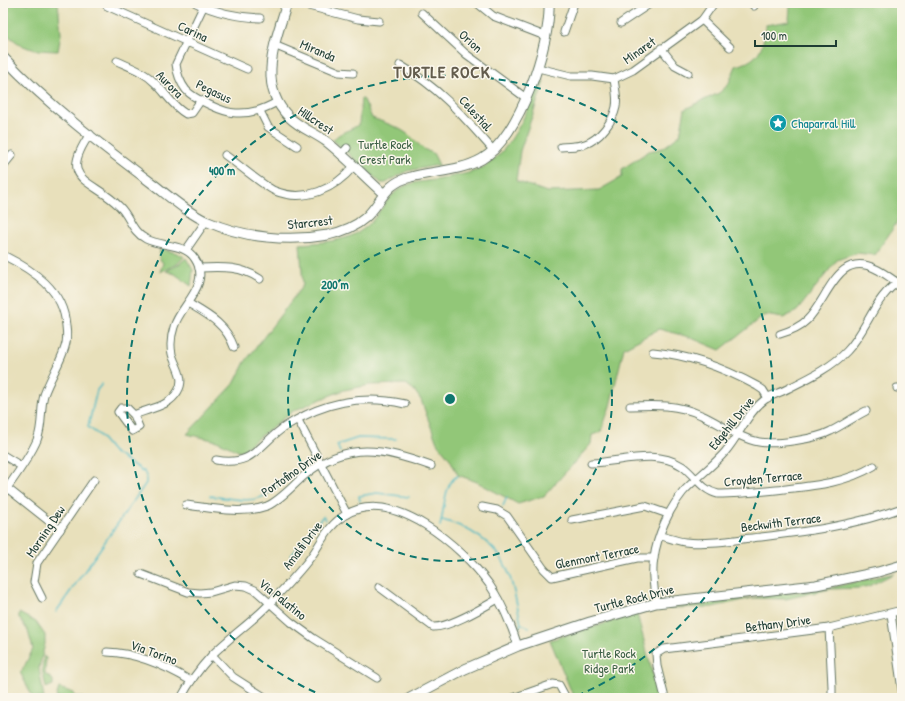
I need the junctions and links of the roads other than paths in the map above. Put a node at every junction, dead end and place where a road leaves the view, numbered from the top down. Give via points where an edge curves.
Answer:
1 (196, 3) edge
2 (288, 3) edge
3 (298, 3) edge
4 (477, 3) edge
5 (549, 3) edge
6 (574, 3) edge
7 (651, 3) edge
8 (714, 3) edge
9 (204, 5) edge
10 (106, 6) dead end
11 (422, 13) dead end
12 (260, 18) dead end
13 (702, 20) junction
14 (380, 21) dead end
15 (621, 23) dead end
16 (564, 32) dead end
17 (545, 36) junction
18 (186, 41) junction
19 (274, 45) junction
20 (730, 47) dead end
21 (661, 48) junction
22 (3, 58) edge
23 (116, 61) dead end
24 (400, 65) dead end
25 (538, 68) junction
26 (247, 69) dead end
27 (353, 73) dead end
28 (688, 73) dead end
29 (614, 79) junction
30 (526, 98) junction
31 (201, 100) junction
32 (277, 102) junction
33 (260, 111) junction
34 (90, 134) junction
35 (297, 146) dead end
36 (561, 147) dead end
37 (494, 151) junction
38 (12, 155) dead end
39 (225, 155) dead end
40 (3, 166) edge
41 (354, 166) junction
42 (383, 193) junction
43 (206, 221) junction
44 (186, 250) junction
45 (3, 255) edge
46 (199, 268) junction
47 (260, 279) dead end
48 (900, 281) edge
49 (188, 304) junction
50 (780, 334) dead end
51 (234, 347) dead end
52 (653, 352) dead end
53 (768, 398) junction
54 (405, 404) dead end
55 (630, 406) dead end
56 (866, 411) dead end
57 (134, 414) dead end
58 (298, 420) junction
59 (737, 434) junction
60 (3, 455) edge
61 (216, 460) dead end
62 (591, 463) dead end
63 (321, 464) junction
64 (21, 466) junction
65 (431, 466) dead end
66 (874, 466) dead end
67 (94, 480) dead end
68 (696, 480) junction
69 (5, 491) edge
70 (186, 505) dead end
71 (482, 507) dead end
72 (902, 508) edge
73 (347, 514) junction
74 (668, 514) junction
75 (572, 520) dead end
76 (60, 530) junction
77 (661, 536) junction
78 (654, 558) junction
79 (902, 565) edge
80 (141, 574) dead end
81 (379, 587) dead end
82 (42, 598) dead end
83 (498, 599) junction
84 (271, 602) junction
85 (656, 603) junction
86 (902, 610) edge
87 (891, 614) junction
88 (829, 628) junction
89 (518, 646) junction
90 (107, 652) dead end
91 (212, 655) junction
92 (377, 678) dead end
93 (191, 681) junction
94 (902, 690) edge
95 (181, 698) edge
96 (266, 698) edge
97 (410, 698) edge
98 (513, 698) edge
99 (566, 698) edge
100 (665, 698) edge
101 (830, 698) edge

1 - 9 street
2 - 19 street, Hillcrest
3 - 14 street via 358,19
4 - 17 street via 493,16
5 - 17 street, Starcrest
6 - 16 street
7 - 15 street
8 - 13 street, Minaret
9 - 12 street via 236,16
9 - 18 street, Pegasus
10 - 18 street, Carina
11 - 30 street, Orion via 466,54
13 - 20 street
13 - 21 street, Minaret
17 - 25 street, Starcrest
18 - 26 street, Carina
18 - 31 street, Pegasus via 176,64 177,73 187,91
19 - 27 street, Miranda via 339,72
19 - 32 street, Hillcrest via 270,69
21 - 28 street via 675,66
21 - 29 street, Minaret via 633,70
22 - 34 street, Starcrest via 24,80
23 - 31 street, Aurora via 141,72 186,114 192,113
24 - 37 street, Celestial via 423,78 450,102
25 - 29 street, Minaret via 571,76
25 - 30 street, Starcrest
29 - 36 street via 616,108 603,132 585,145
30 - 37 street, Starcrest
31 - 33 street, Pegasus via 235,113
32 - 33 street, Pegasus
32 - 41 street, Hillcrest via 290,118 344,151
33 - 35 street via 268,127
34 - 43 street, Starcrest
34 - 44 street via 77,157 77,167 85,182 117,203 134,229 145,238
37 - 42 street, Starcrest via 466,166 406,178
38 - 40 street
39 - 41 street via 274,190 292,196 323,191 336,184
41 - 42 street, Hillcrest
42 - 43 street, Starcrest via 365,217 349,229 328,235 266,237 229,230
43 - 44 street
44 - 46 street via 195,259
45 - 64 street via 20,263 44,281 61,303 66,319 66,345 42,401 38,439
46 - 47 street via 248,271
46 - 49 street via 197,286
48 - 50 street via 876,268 859,264 851,266 842,270 836,277 808,319 796,328
48 - 53 street, Edgehill Drive via 884,294 860,336 847,351 831,364
49 - 51 street via 218,323 230,335
49 - 57 street via 174,324 172,333 172,353 181,378 179,391 168,403
52 - 53 street via 684,356 716,366 757,386
53 - 59 street, Edgehill Drive via 750,415
54 - 58 street via 360,399 322,408
55 - 59 street via 686,408
56 - 59 street via 818,436 760,442
58 - 61 street via 274,435 255,454 231,462
58 - 63 street
59 - 68 street, Edgehill Drive via 725,452
60 - 64 street
62 - 68 street, Croyden Terrace via 662,457 674,461
63 - 65 street, Portofino Drive via 351,452 373,450 401,455
63 - 70 street, Portofino Drive via 269,505 242,510
63 - 73 street
64 - 69 street
66 - 68 street, Croyden Terrace via 838,481 733,494 710,492
67 - 76 street, Morning Dew
68 - 74 street, Edgehill Drive
69 - 76 street
71 - 78 street, Glenmont Terrace via 497,510 507,516 552,577 637,558
72 - 77 street, Beckwith Terrace via 871,520 790,534 711,542 685,542
73 - 83 street, Amalfi Drive via 363,508 379,507 398,511 410,517 440,536 466,558 479,571
73 - 84 street, Amalfi Drive via 329,528 309,558
74 - 75 street via 645,506
74 - 77 street, Edgehill Drive
76 - 82 street, Morning Dew via 35,569 34,582
77 - 78 street, Edgehill Drive
78 - 85 street, Edgehill Drive via 653,581
79 - 85 street, Turtle Rock Drive via 816,585
80 - 84 street, Via Palatino via 188,592 200,593 235,585 246,586
81 - 83 street via 433,626 439,627
83 - 89 street, Amalfi Drive
84 - 91 street, Amalfi Drive
84 - 92 street, Via Palatino via 291,622
85 - 89 street, Turtle Rock Drive
86 - 87 street, Bethany Drive
87 - 88 street, Bethany Drive
87 - 94 street
88 - 100 street, Bethany Drive via 664,649 656,654
88 - 101 street via 832,687
89 - 97 street, Turtle Rock Drive via 465,668
90 - 93 street, Via Torino via 123,652 170,668
91 - 93 street, Amalfi Drive
91 - 96 street via 233,677
93 - 95 street, Amalfi Drive
98 - 99 street via 553,684 559,685

